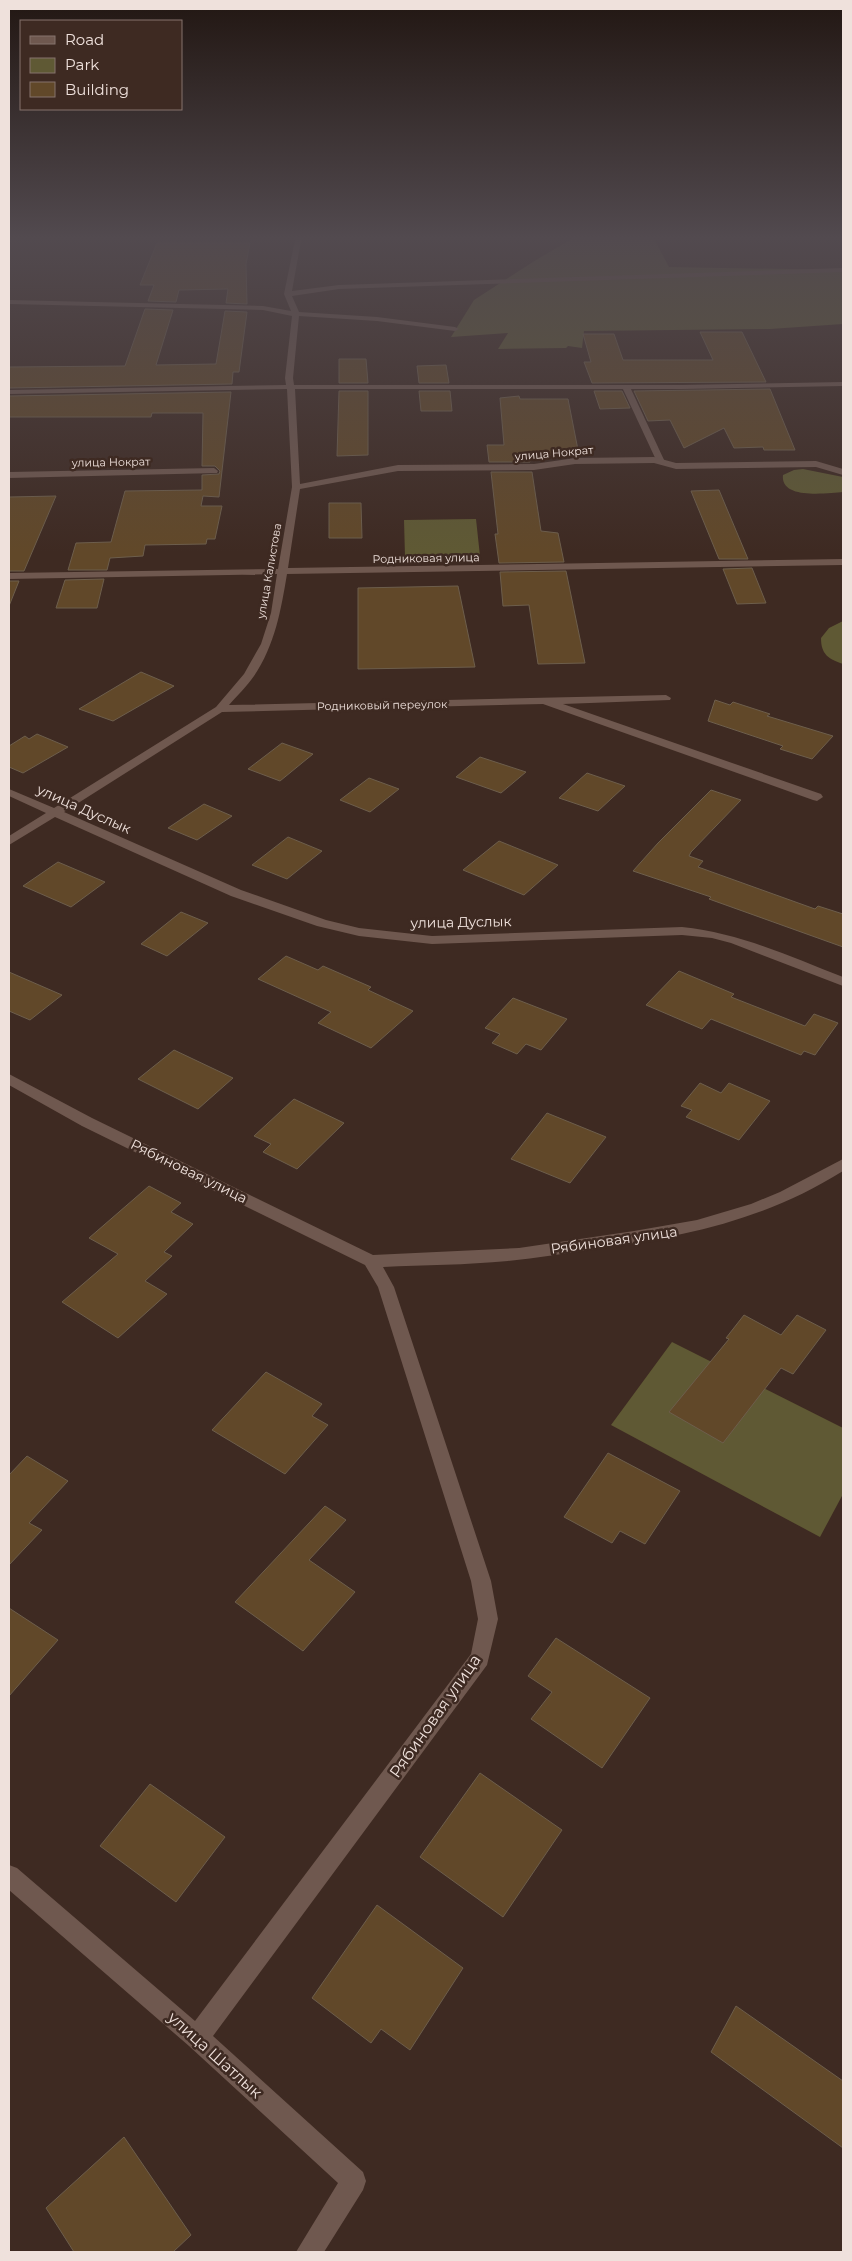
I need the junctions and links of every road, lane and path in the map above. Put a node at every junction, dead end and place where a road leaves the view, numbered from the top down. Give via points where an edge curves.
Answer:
1 (293, 341) edge
2 (843, 384) edge
3 (291, 387) junction
4 (626, 387) junction
5 (9, 392) edge
6 (661, 462) junction
7 (214, 470) dead end
8 (843, 472) edge
9 (9, 475) edge
10 (296, 487) junction
11 (843, 562) edge
12 (283, 573) junction
13 (9, 576) edge
14 (666, 698) dead end
15 (544, 701) junction
16 (220, 709) junction
17 (9, 792) edge
18 (817, 797) dead end
19 (53, 812) junction
20 (9, 841) edge
21 (843, 982) edge
22 (9, 1079) edge
23 (843, 1164) edge
24 (371, 1261) junction
25 (9, 1876) edge
26 (197, 2038) junction
27 (309, 2252) edge

1 - 3 street, улица Калистова
2 - 4 street
3 - 4 street
3 - 5 street
3 - 10 street, улица Калистова
4 - 6 street
6 - 8 street, улица Нократ via 676,466 816,464
6 - 10 street, улица Нократ via 575,461 534,468 398,468
7 - 9 street, улица Нократ
10 - 12 street, улица Калистова
11 - 12 street, Родниковая улица
12 - 13 street, Родниковая улица
12 - 16 street, улица Калистова via 276,613 266,644 249,675
14 - 15 street, Родниковый переулок
15 - 16 street, Родниковый переулок
15 - 18 street, Родниковый переулок
16 - 19 street, улица Калистова
17 - 19 street, улица Дуслык
19 - 20 street, улица Калистова
19 - 21 street, улица Дуслык via 236,893 322,923 359,932 432,940 682,931 712,934 736,940
22 - 24 street, Рябиновая улица via 87,1122
23 - 24 street, Рябиновая улица via 813,1185 770,1204 671,1233 507,1255
24 - 26 street, Рябиновая улица via 386,1287 481,1581 488,1619 480,1658
25 - 26 street, улица Шатлык
26 - 27 street, улица Шатлык via 354,2181

